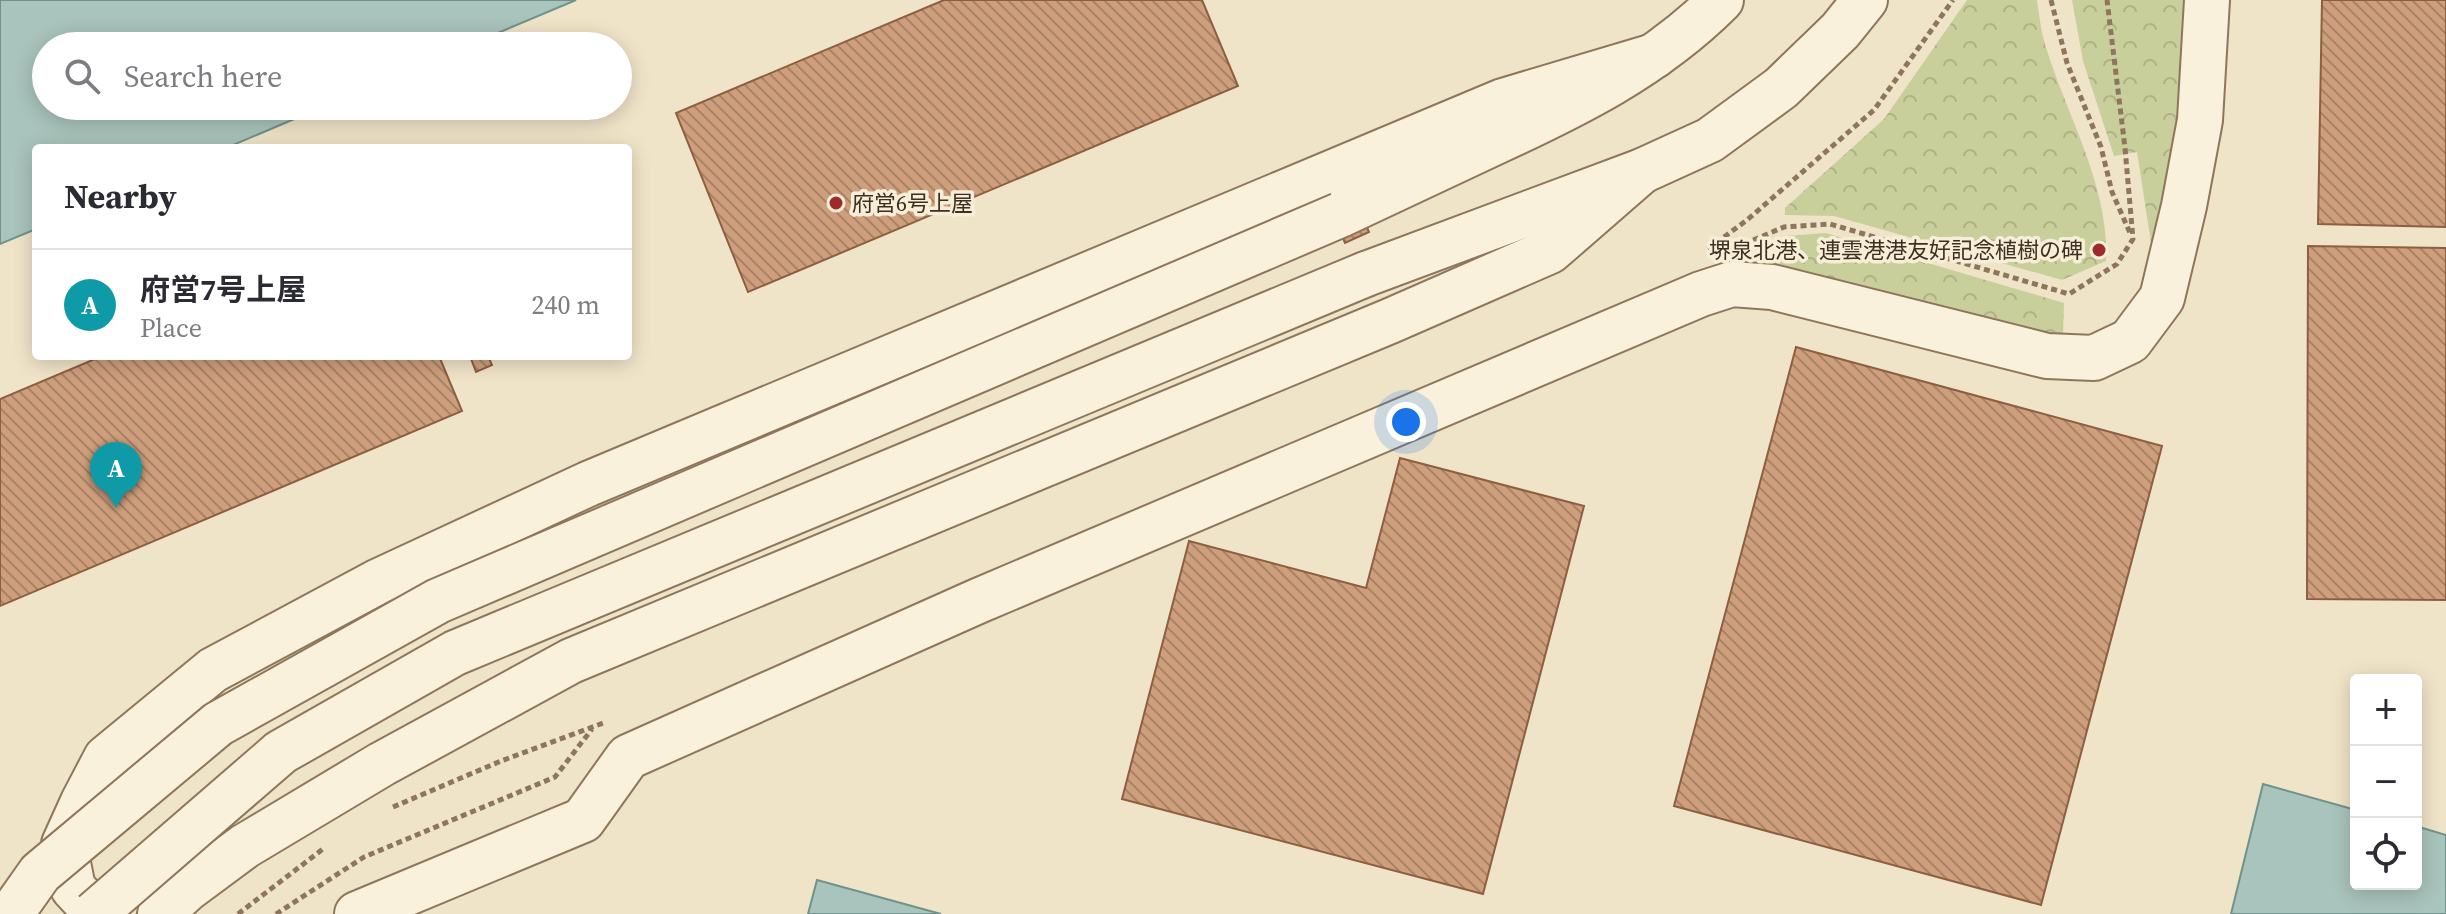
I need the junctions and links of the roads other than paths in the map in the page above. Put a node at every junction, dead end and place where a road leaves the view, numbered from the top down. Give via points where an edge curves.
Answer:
1 (1721, 0) edge
2 (1865, 0) edge
3 (2207, 0) edge
4 (1654, 56) junction
5 (1642, 171) junction
6 (11, 914) edge
7 (96, 914) edge
8 (160, 914) edge
9 (357, 914) edge

1 - 4 street
2 - 5 street via 1781,88 1710,140
3 - 9 street via 2200,120 2184,206 2162,298 2130,341 2094,358 2047,356 1772,287 1732,284 1701,294 978,601 628,757 583,820
4 - 6 street, bridge via 1585,100 1340,215 438,601 218,724 40,873
4 - 7 street via 1503,101 603,477 379,581 213,670 106,758 83,802 64,844 73,888
5 - 7 street, bridge via 1366,274 455,653 281,752
5 - 8 street via 1550,251 571,661 245,846

